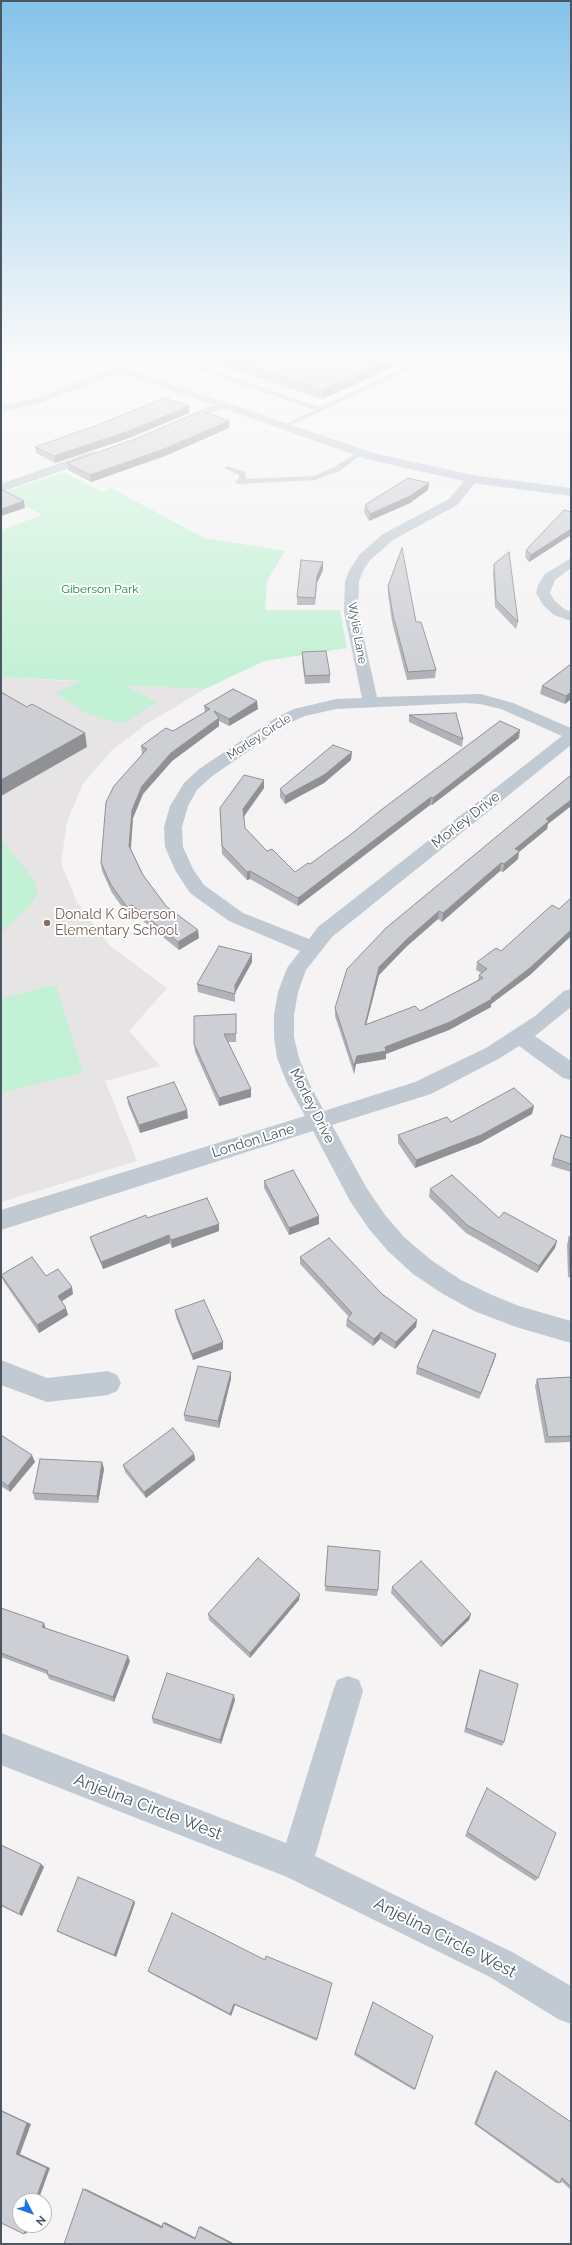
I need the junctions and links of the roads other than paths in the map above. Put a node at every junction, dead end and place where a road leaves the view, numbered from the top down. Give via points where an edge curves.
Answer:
1 (65, 466) edge
2 (341, 466) edge
3 (415, 466) edge
4 (228, 468) dead end
5 (472, 479) junction
6 (1, 488) edge
7 (571, 492) edge
8 (571, 562) edge
9 (571, 617) edge
10 (370, 701) junction
11 (571, 736) edge
12 (247, 744) junction
13 (266, 753) dead end
14 (312, 948) junction
15 (571, 996) edge
16 (520, 1036) junction
17 (571, 1072) edge
18 (319, 1121) junction
19 (1, 1220) edge
20 (571, 1332) edge
21 (1, 1372) edge
22 (108, 1383) dead end
23 (348, 1691) dead end
24 (1, 1749) edge
25 (296, 1864) junction
26 (571, 2006) edge

1 - 6 street
2 - 4 lane via 315,478 239,482 244,478 242,474
3 - 5 main road
5 - 7 main road
5 - 10 street, Wylie Lane via 453,502 388,537 365,557 357,569 352,581 351,612
8 - 9 street via 550,577 543,593 559,612
10 - 11 street, Morley Circle via 466,698 488,701 507,706
10 - 12 street, Morley Circle via 336,704 300,712
11 - 14 street, Morley Drive via 340,920
12 - 13 street
12 - 14 street, Morley Circle via 204,773 190,787 179,806 173,827 174,847 184,870 197,889 214,903 242,920
14 - 18 street, Morley Drive via 297,968 288,992 284,1037 288,1058 298,1083
15 - 16 street, London Lane
16 - 17 street
16 - 18 street, London Lane via 493,1053 423,1088
18 - 19 street, London Lane
18 - 20 street, Morley Drive via 358,1194 377,1222 396,1244 422,1267 483,1303 516,1316
21 - 22 street via 47,1390
23 - 25 street
24 - 25 street, Anjelina Circle West
25 - 26 street, Anjelina Circle West via 502,1966

